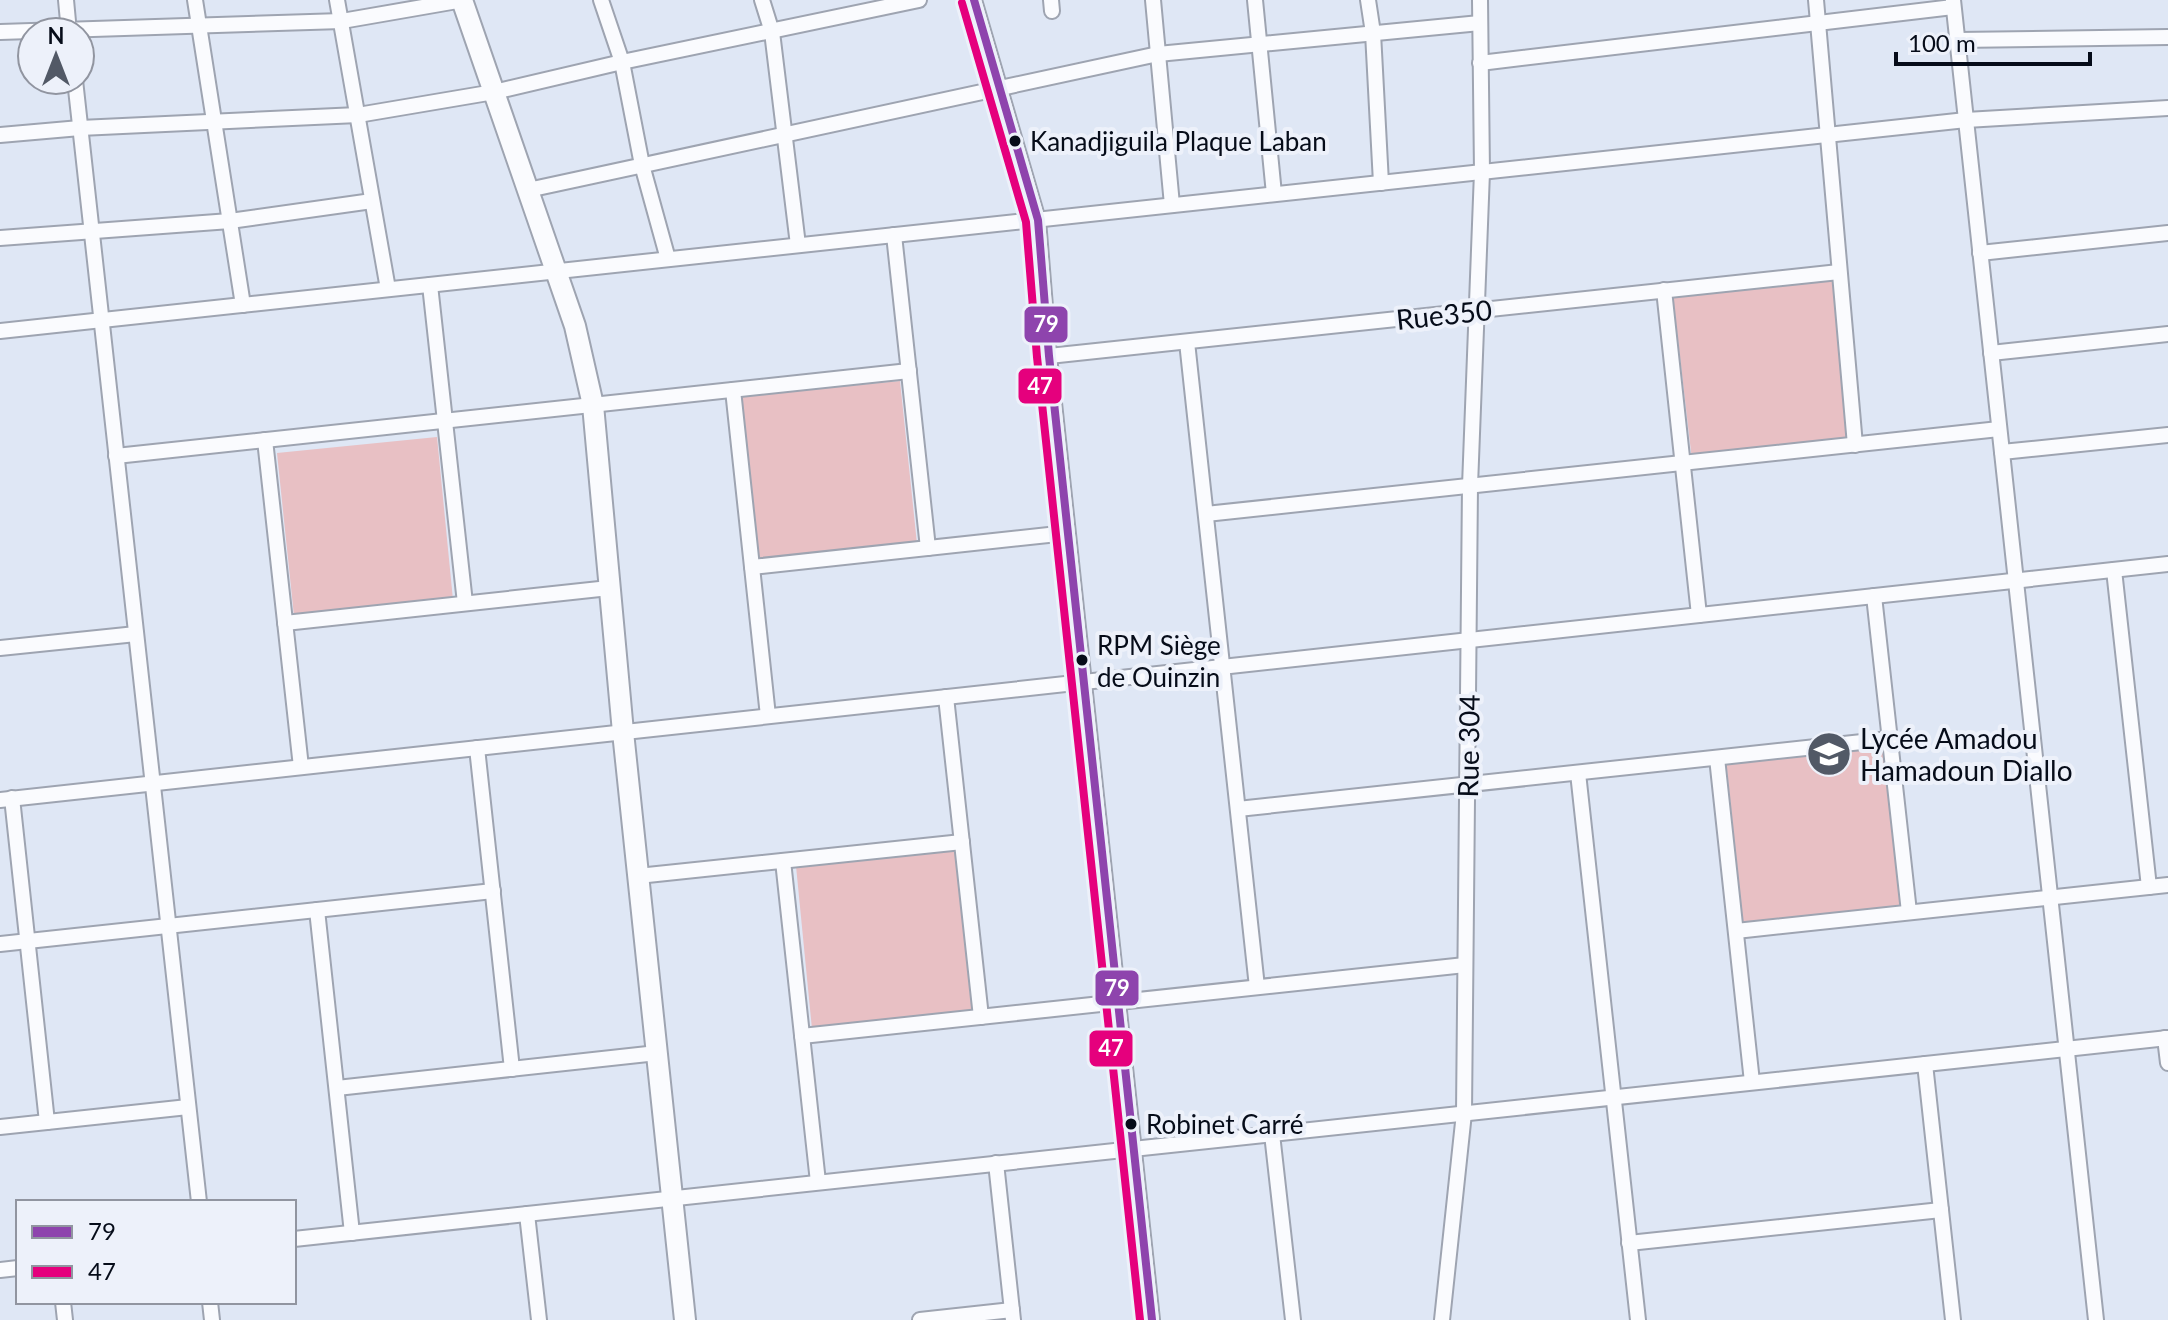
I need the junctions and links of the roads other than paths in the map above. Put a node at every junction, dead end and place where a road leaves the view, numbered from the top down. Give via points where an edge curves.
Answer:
1 (195, 0) edge
2 (337, 0) edge
3 (462, 0) edge
4 (601, 0) edge
5 (762, 0) edge
6 (919, 0) edge
7 (974, 0) edge
8 (1153, 0) edge
9 (1255, 0) edge
10 (1368, 0) edge
11 (1480, 0) edge
12 (1816, 0) edge
13 (1953, 4) edge
14 (342, 21) junction
15 (1480, 23) junction
16 (1817, 23) junction
17 (199, 25) junction
18 (96, 30) edge
19 (772, 32) junction
20 (1373, 33) junction
21 (2168, 37) edge
22 (1957, 40) junction
23 (1259, 44) junction
24 (1158, 54) junction
25 (622, 62) junction
26 (1480, 63) junction
27 (1000, 88) junction
28 (494, 92) junction
29 (77, 96) edge
30 (2168, 108) edge
31 (358, 115) junction
32 (1966, 120) junction
33 (215, 122) junction
34 (80, 128) junction
35 (0, 135) edge
36 (784, 135) junction
37 (1827, 135) junction
38 (642, 165) junction
39 (1482, 172) junction
40 (1381, 183) junction
41 (528, 190) junction
42 (1274, 194) junction
43 (372, 201) junction
44 (1172, 205) junction
45 (1038, 220) junction
46 (230, 221) junction
47 (91, 231) junction
48 (2168, 233) edge
49 (894, 235) junction
50 (0, 238) edge
51 (798, 245) junction
52 (1980, 253) junction
53 (668, 259) junction
54 (556, 271) junction
55 (1839, 272) junction
56 (430, 285) junction
57 (388, 289) junction
58 (1664, 290) junction
59 (243, 305) junction
60 (1476, 310) junction
61 (101, 320) junction
62 (0, 331) edge
63 (2168, 334) edge
64 (1187, 342) junction
65 (1991, 353) junction
66 (1049, 356) junction
67 (909, 371) junction
68 (733, 390) junction
69 (593, 405) junction
70 (445, 421) junction
71 (1999, 429) junction
72 (2168, 435) edge
73 (265, 440) junction
74 (1855, 445) junction
75 (2002, 452) junction
76 (116, 456) junction
77 (1683, 463) junction
78 (1470, 486) junction
79 (1206, 514) junction
80 (1067, 533) junction
81 (928, 548) junction
82 (2168, 564) edge
83 (752, 567) junction
84 (2114, 570) junction
85 (2016, 581) junction
86 (609, 588) junction
87 (1874, 596) junction
88 (465, 603) junction
89 (1699, 615) junction
90 (285, 623) junction
91 (136, 634) junction
92 (1469, 640) junction
93 (0, 648) edge
94 (1223, 667) junction
95 (1083, 682) junction
96 (946, 697) junction
97 (768, 716) junction
98 (623, 732) junction
99 (1890, 739) junction
100 (477, 748) junction
101 (1717, 758) junction
102 (301, 767) junction
103 (1578, 773) junction
104 (153, 783) junction
105 (1467, 785) junction
106 (6, 799) edge
107 (1238, 809) junction
108 (962, 842) junction
109 (783, 861) junction
110 (638, 876) junction
111 (2168, 885) edge
112 (2149, 887) junction
113 (493, 891) junction
114 (2050, 897) junction
115 (317, 910) junction
116 (1909, 912) junction
117 (168, 926) junction
118 (1736, 931) junction
119 (27, 941) junction
120 (0, 944) edge
121 (1465, 965) junction
122 (1257, 987) junction
123 (1118, 1002) junction
124 (981, 1017) junction
125 (802, 1036) junction
126 (2167, 1038) edge
127 (2067, 1049) junction
128 (657, 1053) junction
129 (2168, 1063) edge
130 (1925, 1064) junction
131 (512, 1069) junction
132 (1752, 1082) junction
133 (337, 1088) junction
134 (1613, 1097) junction
135 (188, 1107) junction
136 (1464, 1113) junction
137 (47, 1122) junction
138 (0, 1127) edge
139 (1272, 1134) junction
140 (1133, 1149) junction
141 (996, 1163) junction
142 (818, 1182) junction
143 (672, 1198) junction
144 (199, 1200) edge
145 (1941, 1210) junction
146 (527, 1214) junction
147 (352, 1233) junction
148 (296, 1239) edge
149 (1629, 1243) junction
150 (1013, 1315) edge
151 (539, 1320) edge
152 (685, 1320) edge
153 (920, 1320) edge
154 (1152, 1320) edge
155 (1293, 1320) edge
156 (1442, 1320) edge
157 (1638, 1320) edge
158 (1953, 1320) edge
159 (2096, 1320) edge

1 - 17 street
2 - 14 street
3 - 14 street
3 - 28 street
4 - 25 street
5 - 19 street
6 - 19 street
7 - 27 street
8 - 24 street
9 - 23 street
10 - 20 street
11 - 15 street, Rue 304
12 - 16 street
13 - 16 street
13 - 22 street
14 - 17 street
14 - 31 street
15 - 20 street
15 - 26 street, Rue 304
16 - 26 street
16 - 37 street
17 - 18 street
17 - 33 street
19 - 25 street
19 - 36 street
20 - 23 street
20 - 40 street
21 - 22 street
22 - 32 street
23 - 24 street
23 - 42 street
24 - 27 street
24 - 44 street
25 - 28 street
25 - 38 street
26 - 39 street, Rue 304
27 - 36 street
27 - 45 street
28 - 31 street
28 - 41 street
29 - 34 street
30 - 32 street
31 - 33 street
31 - 43 street
32 - 37 street
32 - 52 street
33 - 34 street
33 - 46 street
34 - 35 street
34 - 47 street
36 - 38 street
36 - 51 street
37 - 39 street
37 - 55 street
38 - 41 street
38 - 53 street
39 - 40 street
39 - 60 street, Rue 304
40 - 42 street
41 - 54 street
42 - 44 street
43 - 46 street
43 - 57 street
44 - 45 street
45 - 49 street
45 - 66 street
46 - 47 street
46 - 59 street
47 - 50 street
47 - 61 street
48 - 52 street
49 - 51 street
49 - 67 street
51 - 53 street
52 - 65 street
53 - 54 street
54 - 56 street
54 - 69 street
55 - 58 street, Rue350
55 - 74 street
56 - 57 street
56 - 70 street
57 - 59 street
58 - 60 street, Rue350
58 - 77 street
59 - 61 street
60 - 64 street, Rue350
60 - 78 street, Rue 304
61 - 62 street
61 - 76 street
63 - 65 street
64 - 66 street, Rue350
64 - 79 street
65 - 71 street
66 - 80 street
67 - 68 street
67 - 81 street
68 - 69 street
68 - 83 street
69 - 70 street
69 - 86 street
70 - 73 street
70 - 88 street
71 - 74 street
71 - 75 street
72 - 75 street
73 - 76 street
73 - 90 street
74 - 77 street
75 - 85 street
76 - 91 street
77 - 78 street
77 - 89 street
78 - 79 street
78 - 92 street, Rue 304
79 - 94 street
80 - 81 street
80 - 95 street
81 - 83 street
82 - 84 street
83 - 97 street
84 - 85 street
84 - 112 street
85 - 87 street
85 - 114 street
86 - 88 street
86 - 98 street
87 - 89 street
87 - 99 street
88 - 90 street
89 - 92 street
90 - 102 street
91 - 93 street
91 - 104 street
92 - 94 street
92 - 105 street, Rue 304
94 - 95 street
94 - 107 street
95 - 96 street
95 - 123 street
96 - 97 street
96 - 108 street
97 - 98 street
98 - 100 street
98 - 110 street
99 - 101 street
99 - 116 street
100 - 102 street
100 - 113 street
101 - 103 street
101 - 118 street
102 - 104 street
103 - 105 street
103 - 134 street
104 - 106 street
104 - 117 street
105 - 107 street
105 - 121 street, Rue 304
106 - 119 street
107 - 122 street
108 - 109 street
108 - 124 street
109 - 110 street
109 - 125 street
110 - 128 street
111 - 112 street
112 - 114 street
113 - 115 street
113 - 131 street
114 - 116 street
114 - 127 street
115 - 117 street
115 - 133 street
116 - 118 street
117 - 119 street
117 - 135 street
118 - 132 street
119 - 120 street
119 - 137 street
121 - 122 street
121 - 136 street, Rue 304
122 - 123 street
123 - 124 street
123 - 140 street
124 - 125 street
125 - 142 street
126 - 127 street
126 - 129 street
127 - 130 street
127 - 159 street
128 - 131 street
128 - 143 street
130 - 132 street
130 - 145 street
131 - 133 street
132 - 134 street
133 - 147 street
134 - 136 street
134 - 149 street
135 - 137 street
135 - 144 street
136 - 139 street
136 - 156 street, Rue 304
137 - 138 street
139 - 140 street
139 - 155 street
140 - 141 street
140 - 154 street
141 - 142 street
141 - 150 street
142 - 143 street
143 - 146 street
143 - 152 street
145 - 149 street
145 - 158 street
146 - 147 street
146 - 151 street
147 - 148 street
149 - 157 street
150 - 153 street

